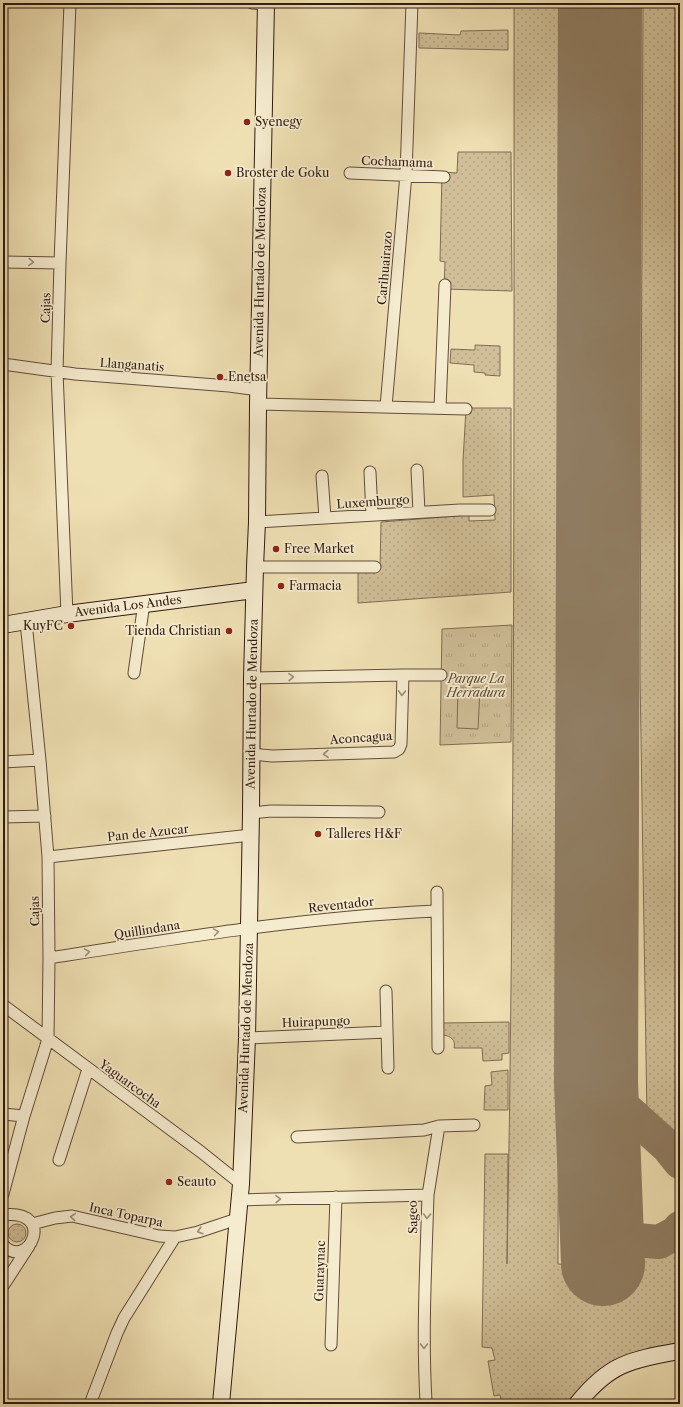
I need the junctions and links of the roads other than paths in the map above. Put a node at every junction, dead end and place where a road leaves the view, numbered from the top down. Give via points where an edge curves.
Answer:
1 (70, 3) edge
2 (412, 3) edge
3 (261, 4) edge
4 (350, 173) dead end
5 (406, 174) junction
6 (444, 177) dead end
7 (3, 262) edge
8 (60, 263) junction
9 (445, 285) dead end
10 (3, 364) edge
11 (57, 372) junction
12 (258, 397) junction
13 (386, 407) junction
14 (440, 408) junction
15 (466, 409) dead end
16 (417, 470) dead end
17 (370, 472) dead end
18 (322, 476) dead end
19 (490, 510) dead end
20 (419, 512) junction
21 (372, 515) junction
22 (325, 518) junction
23 (257, 522) junction
24 (255, 566) junction
25 (375, 567) dead end
26 (254, 590) junction
27 (144, 603) junction
28 (67, 614) junction
29 (26, 622) junction
30 (3, 625) edge
31 (134, 673) dead end
32 (403, 675) junction
33 (441, 675) dead end
34 (252, 678) junction
35 (251, 754) junction
36 (40, 760) junction
37 (3, 762) edge
38 (252, 812) junction
39 (379, 812) dead end
40 (45, 816) junction
41 (3, 817) edge
42 (251, 835) junction
43 (48, 857) junction
44 (437, 892) dead end
45 (436, 911) junction
46 (249, 927) junction
47 (49, 958) junction
48 (386, 991) dead end
49 (3, 1005) edge
50 (388, 1032) junction
51 (246, 1038) junction
52 (48, 1039) junction
53 (438, 1048) dead end
54 (388, 1068) dead end
55 (88, 1069) junction
56 (3, 1114) edge
57 (24, 1116) junction
58 (474, 1125) dead end
59 (439, 1126) junction
60 (297, 1137) dead end
61 (59, 1160) dead end
62 (241, 1184) junction
63 (3, 1194) edge
64 (428, 1194) junction
65 (336, 1197) junction
66 (239, 1200) junction
67 (3, 1215) edge
68 (237, 1219) junction
69 (32, 1224) junction
70 (175, 1237) junction
71 (3, 1245) edge
72 (29, 1246) junction
73 (3, 1286) edge
74 (331, 1345) dead end
75 (680, 1351) edge
76 (425, 1403) edge
77 (90, 1404) edge
78 (221, 1404) edge
79 (576, 1404) edge

1 - 8 street, Cajas
2 - 5 street, Carihuairazo
3 - 12 main road, Avenida Hurtado de Mendoza via 262,171
4 - 5 street, Cochamama
5 - 6 street, Cochamama
5 - 13 street, Carihuairazo
7 -> 8 street
8 - 11 street, Cajas
9 - 14 street
10 - 11 street, Llanganatis
11 - 12 street, Llanganatis via 229,386
11 - 28 street, Cajas
12 - 13 street
12 - 23 main road, Avenida Hurtado de Mendoza
13 - 14 street
14 - 15 street
16 - 20 street
17 - 21 street
18 - 22 street
19 - 20 street, Luxemburgo
20 - 21 street, Luxemburgo
21 - 22 street, Luxemburgo
22 - 23 street, Luxemburgo
23 - 24 main road, Avenida Hurtado de Mendoza
24 - 25 street
24 - 26 main road, Avenida Hurtado de Mendoza
26 - 27 main road, Avenida Los Andes
26 - 34 main road, Avenida Hurtado de Mendoza
27 - 28 main road, Avenida Los Andes
27 - 31 street
28 - 29 main road, Avenida Los Andes
29 - 30 main road, Avenida Los Andes
29 - 36 street, Cajas
32 - 33 street
34 -> 32 street
32 -> 35 street, Aconcagua via 401,744 394,752 272,756
34 - 35 main road, Avenida Hurtado de Mendoza
35 - 38 main road, Avenida Hurtado de Mendoza
36 - 37 street
36 - 40 street, Cajas
38 - 39 street
38 - 42 main road, Avenida Hurtado de Mendoza
40 - 41 street
40 - 43 street, Cajas
42 - 43 street, Pan de Azucar
42 - 46 main road, Avenida Hurtado de Mendoza
43 - 47 street, Cajas
44 - 45 street
45 - 46 street, Reventador
45 - 53 street
47 -> 46 street, Quillindana
46 - 51 main road, Avenida Hurtado de Mendoza
47 - 52 street, Cajas
48 - 50 street
49 - 52 street, Yaguarcocha
50 - 51 street, Huirapungo
50 - 54 street
51 - 62 main road, Avenida Hurtado de Mendoza
52 - 55 street, Yaguarcocha
52 - 57 street, Cajas
55 - 61 street
55 - 62 street, Yaguarcocha
56 - 57 street
57 - 63 street, Cajas
58 - 59 street
59 - 60 street via 424,1130
59 - 64 street
62 - 66 main road, Avenida Hurtado de Mendoza
64 - 65 street, Sageo
64 -> 76 street, Sageo via 424,1310
66 -> 65 street, Sageo
65 - 74 street, Guaraynac
66 - 68 main road, Avenida Hurtado de Mendoza
67 - 69 street via 23,1216
68 -> 70 street, Inca Toparpa
68 - 78 main road, Avenida Hurtado de Mendoza
70 -> 69 street, Inca Toparpa via 159,1236 72,1216
69 - 72 street via 34,1235
70 - 77 street via 124,1318
71 - 72 street via 9,1250 19,1251
72 - 73 street
75 - 79 main road via 645,1357 614,1369 600,1379

